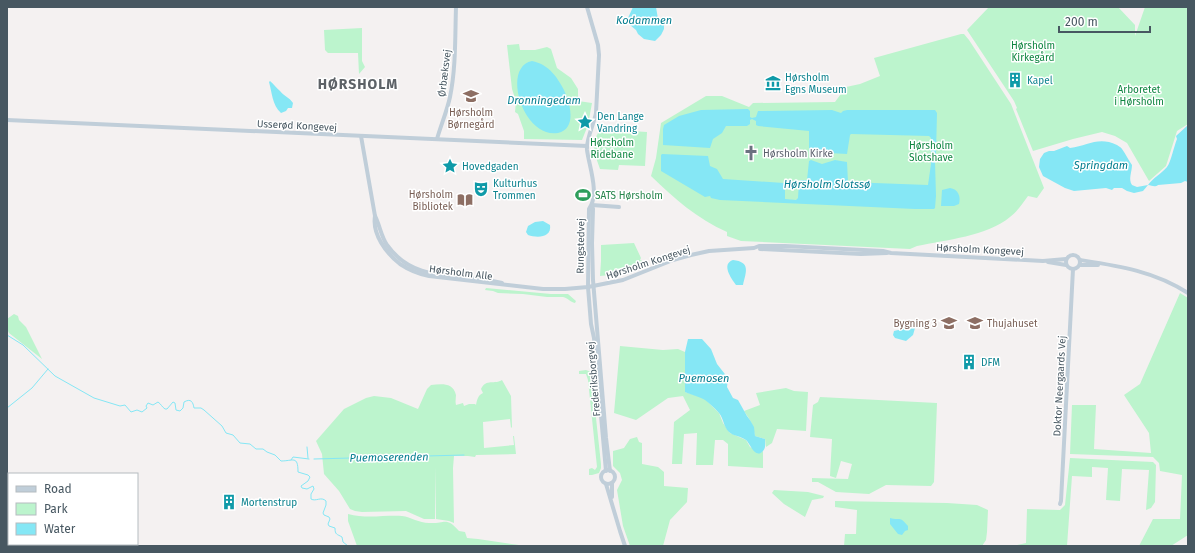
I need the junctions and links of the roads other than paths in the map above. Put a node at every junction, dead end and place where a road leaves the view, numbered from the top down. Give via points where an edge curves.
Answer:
1 (456, 7) edge
2 (587, 7) edge
3 (7, 120) edge
4 (361, 136) junction
5 (437, 139) junction
6 (587, 146) junction
7 (592, 205) junction
8 (619, 207) dead end
9 (589, 230) junction
10 (754, 248) junction
11 (860, 250) junction
12 (818, 252) junction
13 (891, 253) junction
14 (1066, 259) junction
15 (1043, 261) junction
16 (1080, 262) junction
17 (1066, 265) junction
18 (1073, 270) junction
19 (594, 286) junction
20 (588, 287) junction
21 (1188, 293) edge
22 (598, 338) junction
23 (608, 471) junction
24 (612, 483) junction
25 (606, 484) junction
26 (1060, 504) dead end
27 (613, 507) junction
28 (626, 546) edge

1 - 5 main road, Ørbæksvej via 451,88
2 - 6 main road, Rungstedvej via 599,55 596,113
3 - 4 main road, Usserød Kongevej
4 - 5 main road, Usserød Kongevej
4 - 20 main road, Hørsholm Alle via 375,228 382,244 401,264 429,276 543,289
5 - 6 main road, Usserød Kongevej
6 - 7 main road, Rungstedvej via 593,176
7 - 8 main road
7 - 9 main road, Rungstedvej via 589,209
7 - 19 main road, Rungstedvej
9 - 19 main road via 590,280
9 - 20 main road, Rungstedvej
10 - 11 main road, Hørsholm Kongevej via 785,246
10 - 12 main road, Hørsholm Kongevej
10 - 19 main road, Hørsholm Kongevej via 691,255 631,277
11 - 12 main road
11 - 13 main road, Hørsholm Kongevej
12 - 13 main road, Hørsholm Kongevej
13 - 15 main road, Hørsholm Kongevej
14 - 15 main road, Hørsholm Kongevej
14 - 16 main road via 1074,255 1078,256
14 - 17 main road
15 - 17 main road, Hørsholm Kongevej
16 - 18 main road
16 - 21 main road via 1108,264 1143,272
17 - 18 main road
18 - 26 main road, Doktor Neergaards Vej
19 - 20 main road, Hørsholm Alle
19 - 22 main road, Frederiksborgvej
20 - 22 main road
20 - 23 main road, Frederiksborgvej
22 - 23 main road, Frederiksborgvej
23 - 24 main road via 614,473 615,480
23 - 25 main road via 602,474 603,482
24 - 25 main road
24 - 27 main road
25 - 27 main road
27 - 28 main road

